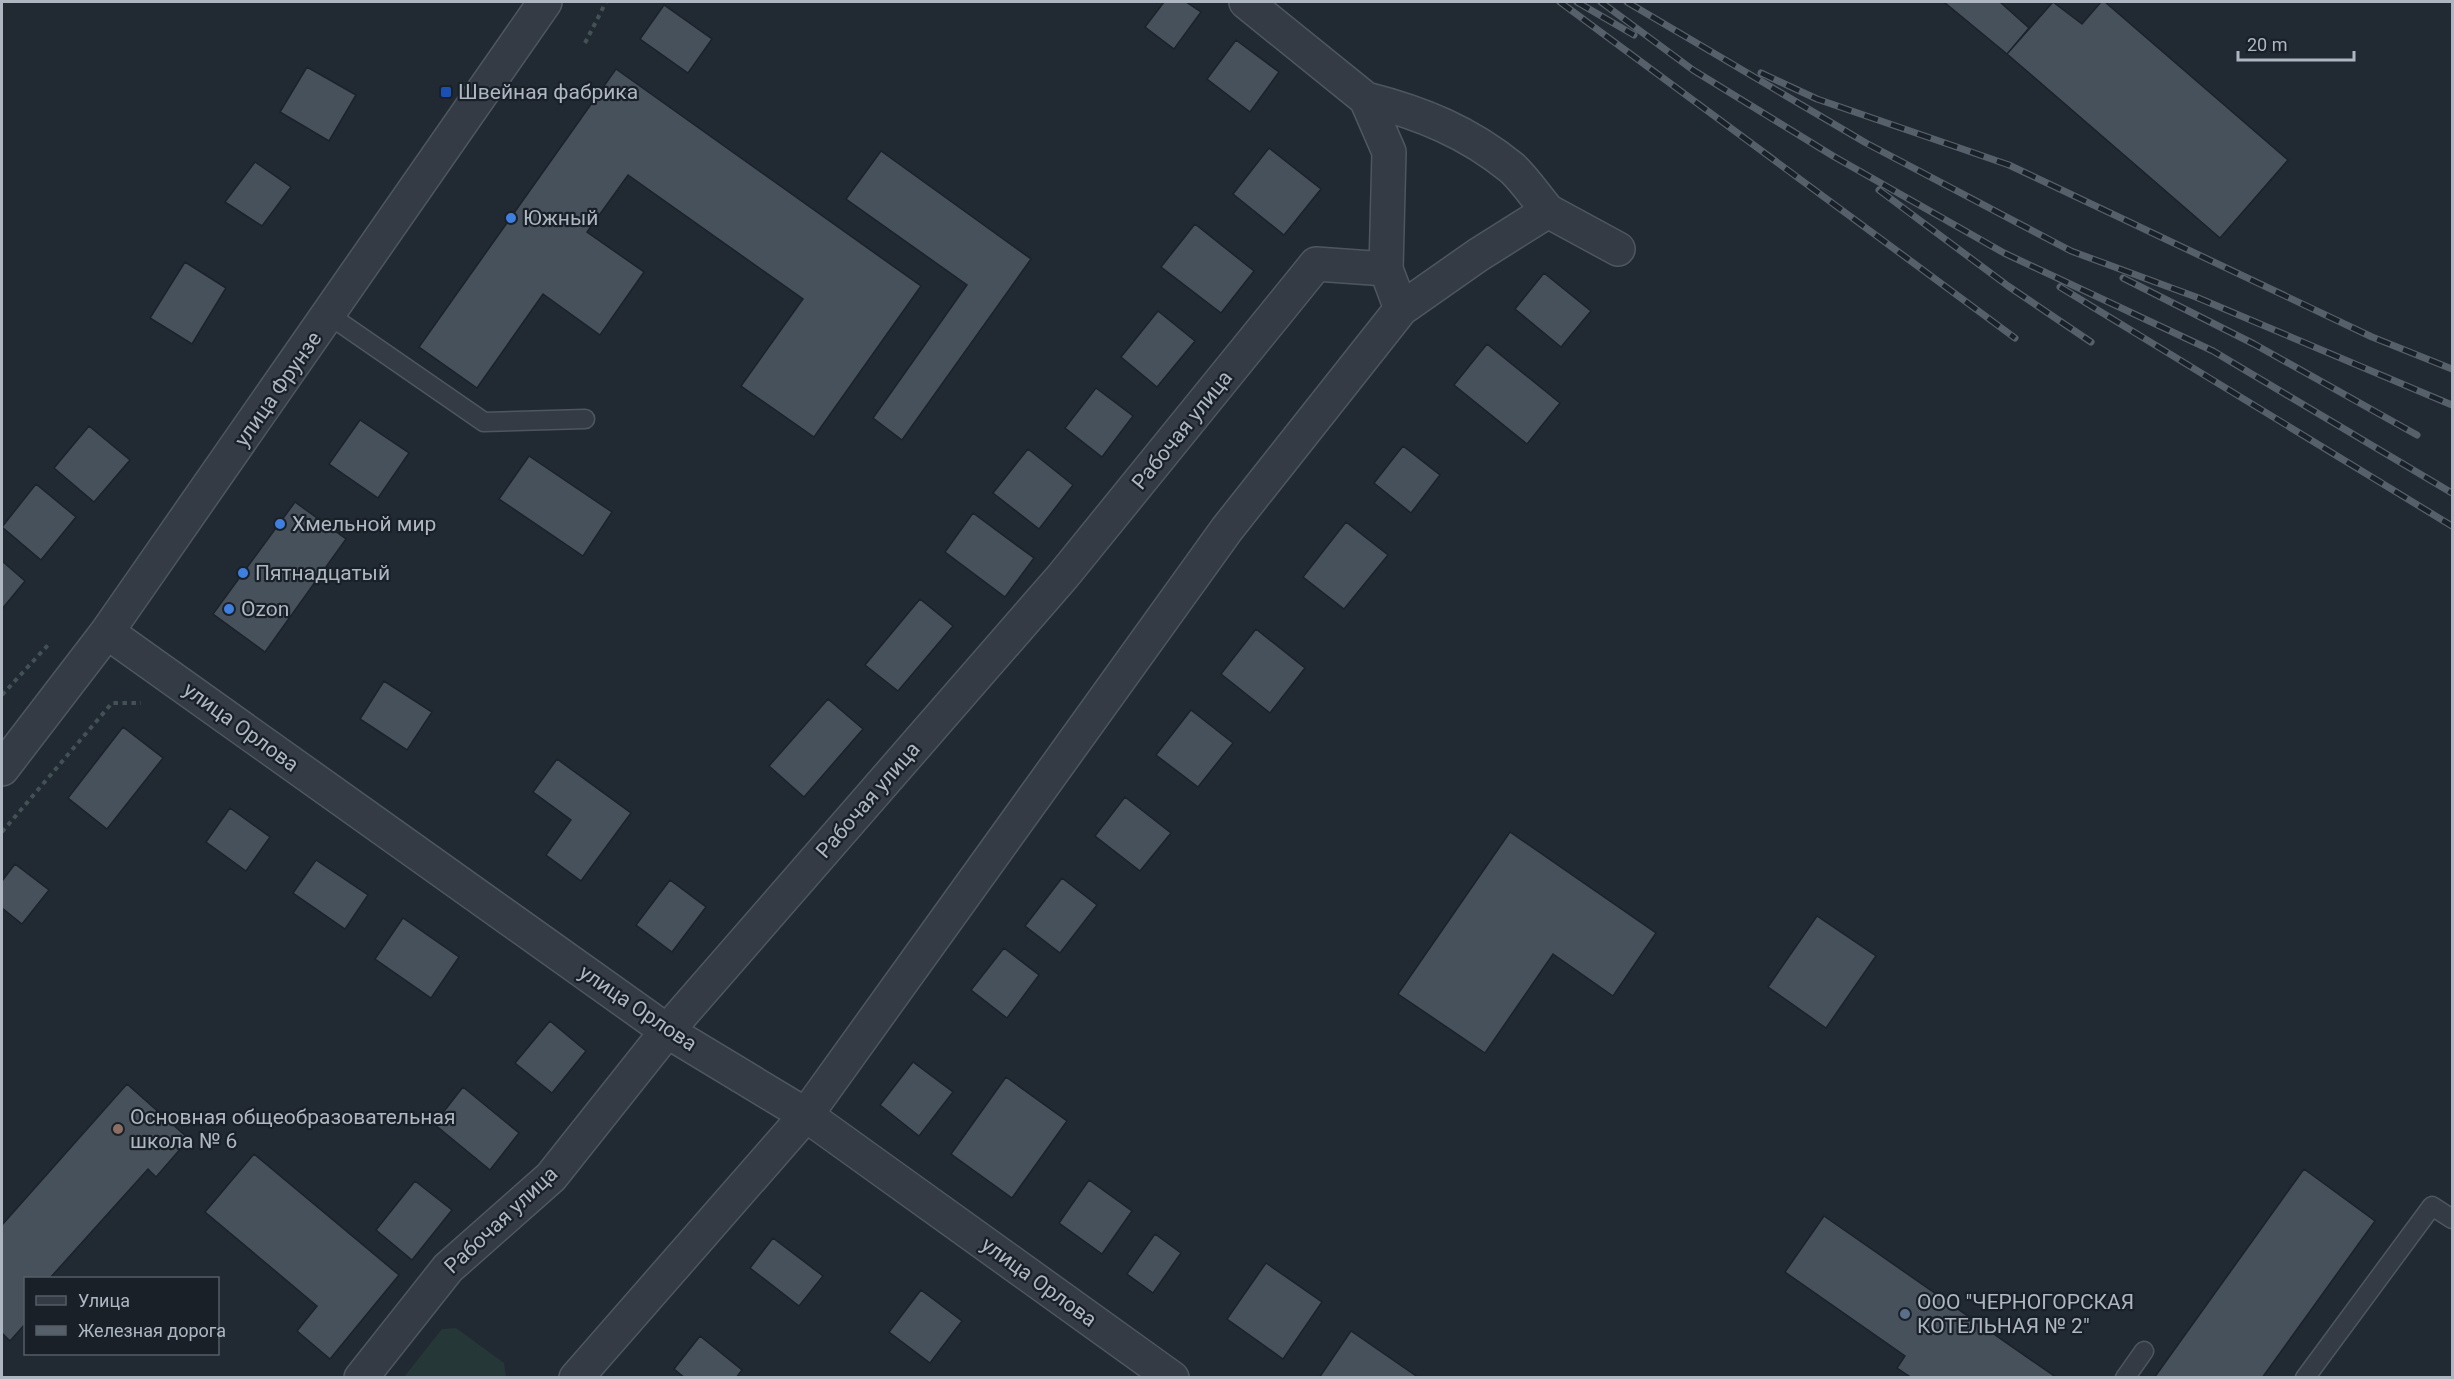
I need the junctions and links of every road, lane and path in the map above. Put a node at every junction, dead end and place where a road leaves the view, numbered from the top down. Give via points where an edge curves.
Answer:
1 (545, 2) edge
2 (606, 2) edge
3 (1246, 2) edge
4 (585, 43) dead end
5 (1366, 99) junction
6 (1548, 211) junction
7 (1618, 249) dead end
8 (1386, 269) junction
9 (1401, 309) junction
10 (329, 315) junction
11 (585, 419) dead end
12 (107, 632) junction
13 (53, 639) dead end
14 (2, 695) edge
15 (142, 703) dead end
16 (2, 769) edge
17 (2, 832) edge
18 (667, 1031) junction
19 (806, 1115) junction
20 (2452, 1219) edge
21 (2144, 1351) dead end
22 (361, 1377) edge
23 (576, 1377) edge
24 (1172, 1377) edge
25 (2125, 1377) edge
26 (2305, 1377) edge

1 - 10 street, улица Фрунзе
2 - 4 path
3 - 5 street
5 - 6 street via 1407,110 1461,132 1513,170
5 - 8 street via 1389,152
6 - 7 street
6 - 9 street
8 - 9 street
8 - 18 street, Рабочая улица via 1316,264 1063,576
9 - 19 street via 1227,529
10 - 11 lane via 484,422
10 - 12 street, улица Фрунзе
12 - 16 street, улица Фрунзе
12 - 18 street, улица Орлова
13 - 14 path
15 - 17 path via 112,703
18 - 19 street, улица Орлова
18 - 22 street, Рабочая улица via 551,1177 448,1268
19 - 23 street
19 - 24 street, улица Орлова
20 - 26 lane via 2432,1206
21 - 25 lane

